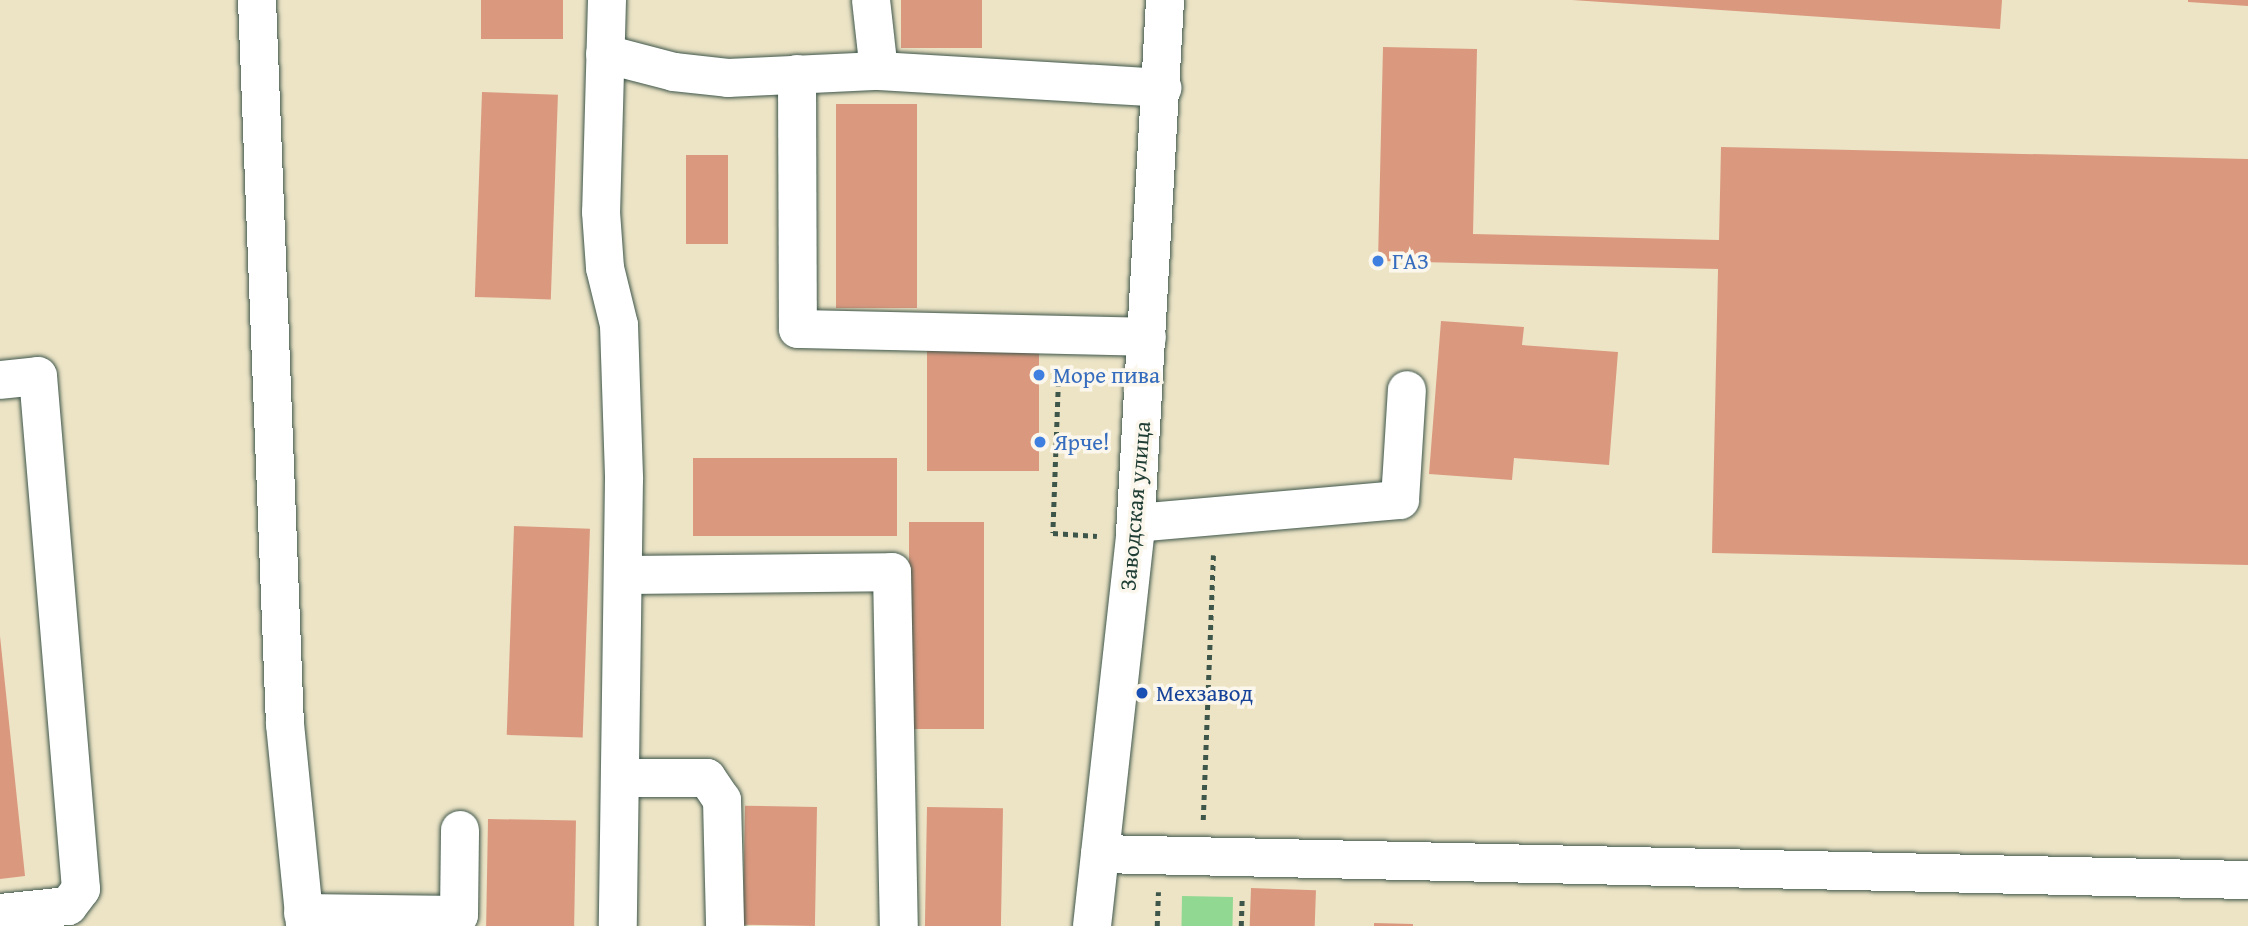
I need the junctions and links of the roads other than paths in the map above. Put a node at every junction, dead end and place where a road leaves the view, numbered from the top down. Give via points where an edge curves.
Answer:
1 (257, 0) edge
2 (607, 0) edge
3 (871, 0) edge
4 (1166, 0) edge
5 (605, 54) junction
6 (879, 71) junction
7 (797, 74) junction
8 (1163, 88) junction
9 (1147, 337) junction
10 (0, 380) edge
11 (1407, 390) dead end
12 (1136, 523) junction
13 (623, 575) junction
14 (620, 778) junction
15 (460, 830) dead end
16 (1100, 854) junction
17 (2248, 880) edge
18 (0, 913) edge
19 (304, 919) edge
20 (618, 926) edge
21 (725, 926) edge
22 (899, 926) edge
23 (1092, 926) edge

1 - 19 street via 285,724
2 - 5 street
3 - 6 street
4 - 8 street, Заводская улица
5 - 7 street via 674,72 728,78
5 - 13 street via 601,212 605,268 620,325
6 - 7 street
6 - 8 street
7 - 9 street via 798,329
8 - 9 street, Заводская улица
9 - 12 street, Заводская улица
10 - 18 street via 38,376 81,889 68,906
11 - 12 street via 1400,500
12 - 16 street, Заводская улица
13 - 14 street
13 - 22 street via 892,572
14 - 20 street
14 - 21 street via 707,778 722,800
15 - 19 street via 459,915
16 - 17 street
16 - 23 street, Заводская улица

